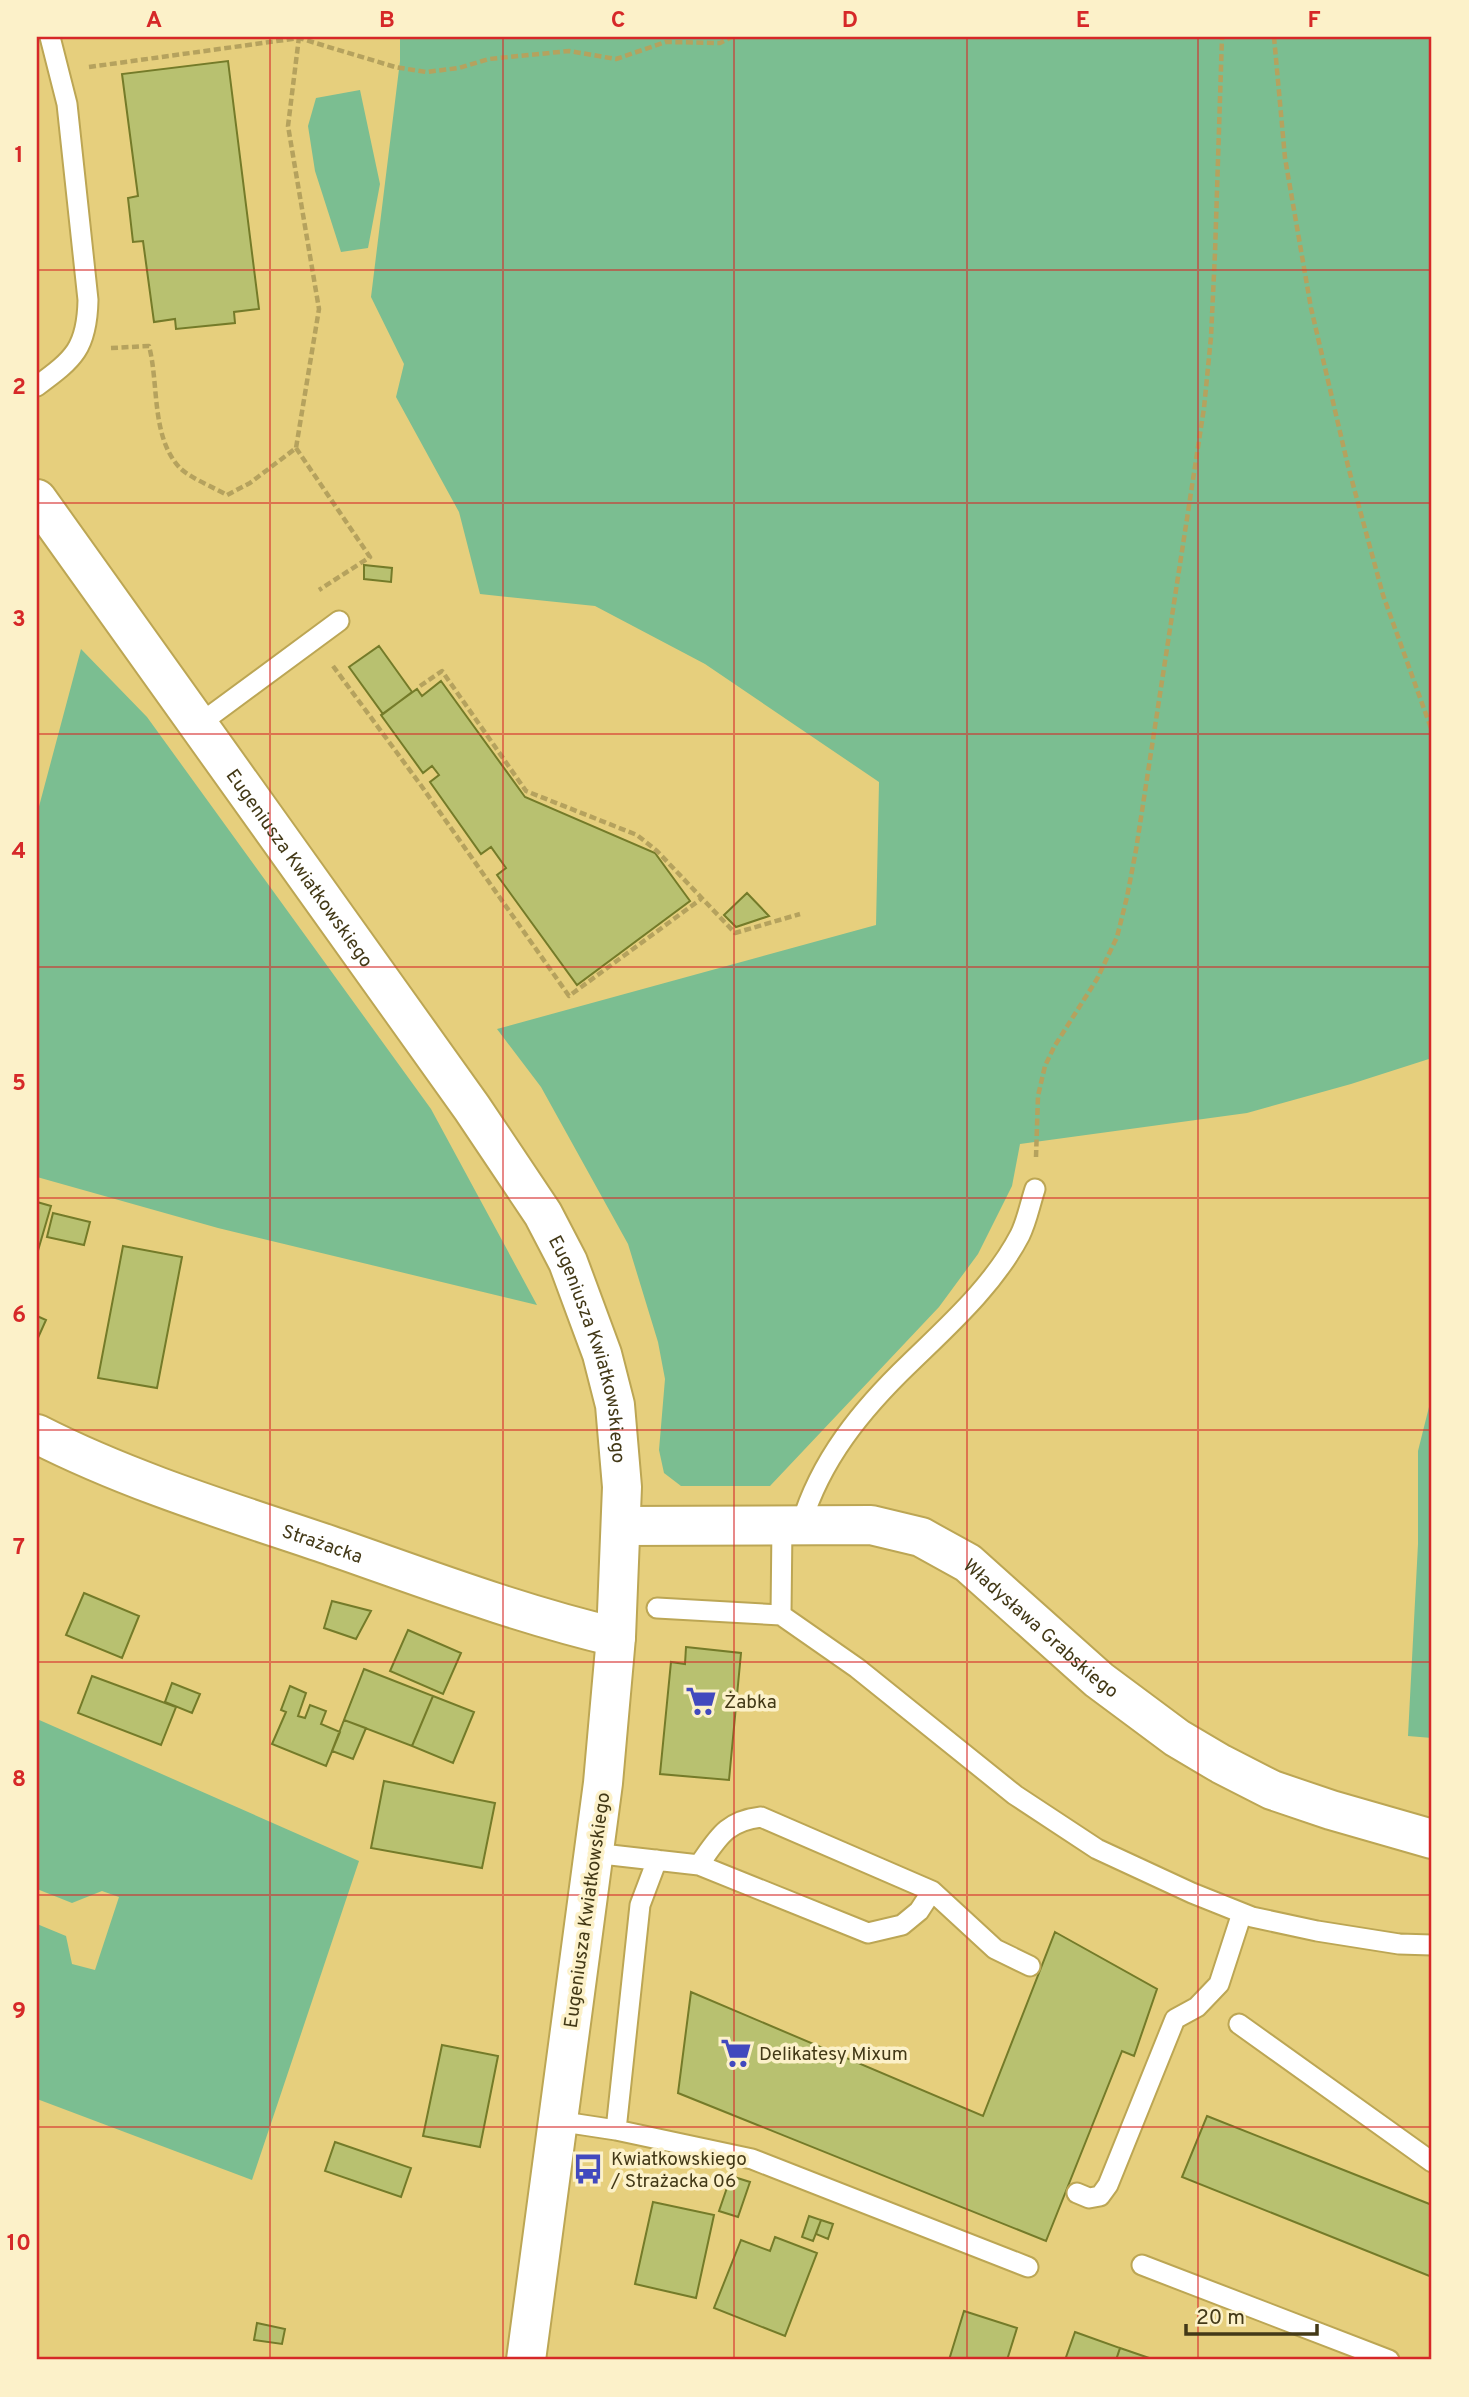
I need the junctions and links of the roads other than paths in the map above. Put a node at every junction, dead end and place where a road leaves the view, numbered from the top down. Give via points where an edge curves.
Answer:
1 (50, 37) edge
2 (37, 386) edge
3 (37, 499) edge
4 (339, 621) dead end
5 (198, 724) junction
6 (1035, 1189) road end
7 (37, 1434) edge
8 (792, 1525) junction
9 (622, 1526) junction
10 (657, 1608) dead end
11 (781, 1615) junction
12 (616, 1637) junction
13 (1432, 1839) edge
14 (593, 1853) junction
15 (657, 1860) junction
16 (699, 1865) junction
17 (932, 1891) junction
18 (1242, 1913) junction
19 (1432, 1945) edge
20 (1030, 1966) dead end
21 (1239, 2024) dead end
22 (556, 2121) junction
23 (615, 2130) junction
24 (1432, 2162) edge
25 (1077, 2193) dead end
26 (1142, 2265) dead end
27 (1028, 2267) dead end
28 (526, 2360) edge
29 (1389, 2360) edge

1 - 2 lane via 67,104 88,300 87,326 77,351
3 - 5 street, Eugeniusza Kwiatkowskiego
4 - 5 lane
5 - 9 street, Eugeniusza Kwiatkowskiego via 543,1214 568,1262 614,1405
6 - 8 lane via 1021,1234 998,1269 845,1435
7 - 12 street, Strażacka via 199,1501 509,1607
8 - 9 street, Władysława Grabskiego
8 - 11 lane
8 - 13 street, Władysława Grabskiego via 871,1525 942,1548 968,1563 1138,1711 1188,1745 1272,1790
9 - 12 street, Eugeniusza Kwiatkowskiego
10 - 11 lane
11 - 18 lane via 857,1668 1015,1795 1097,1849
12 - 14 street, Eugeniusza Kwiatkowskiego
14 - 15 lane
14 - 22 street, Eugeniusza Kwiatkowskiego
15 - 16 lane
15 - 23 lane via 640,1905
16 - 17 lane via 868,1933 902,1925
16 - 17 lane via 730,1825 761,1817
17 - 20 lane via 995,1949
18 - 19 lane via 1317,1931
18 - 25 lane via 1219,1984 1197,2007 1175,2018 1108,2185 1100,2196
21 - 24 lane
22 - 23 lane
22 - 28 street, Eugeniusza Kwiatkowskiego
23 - 27 lane via 752,2159
26 - 29 lane

